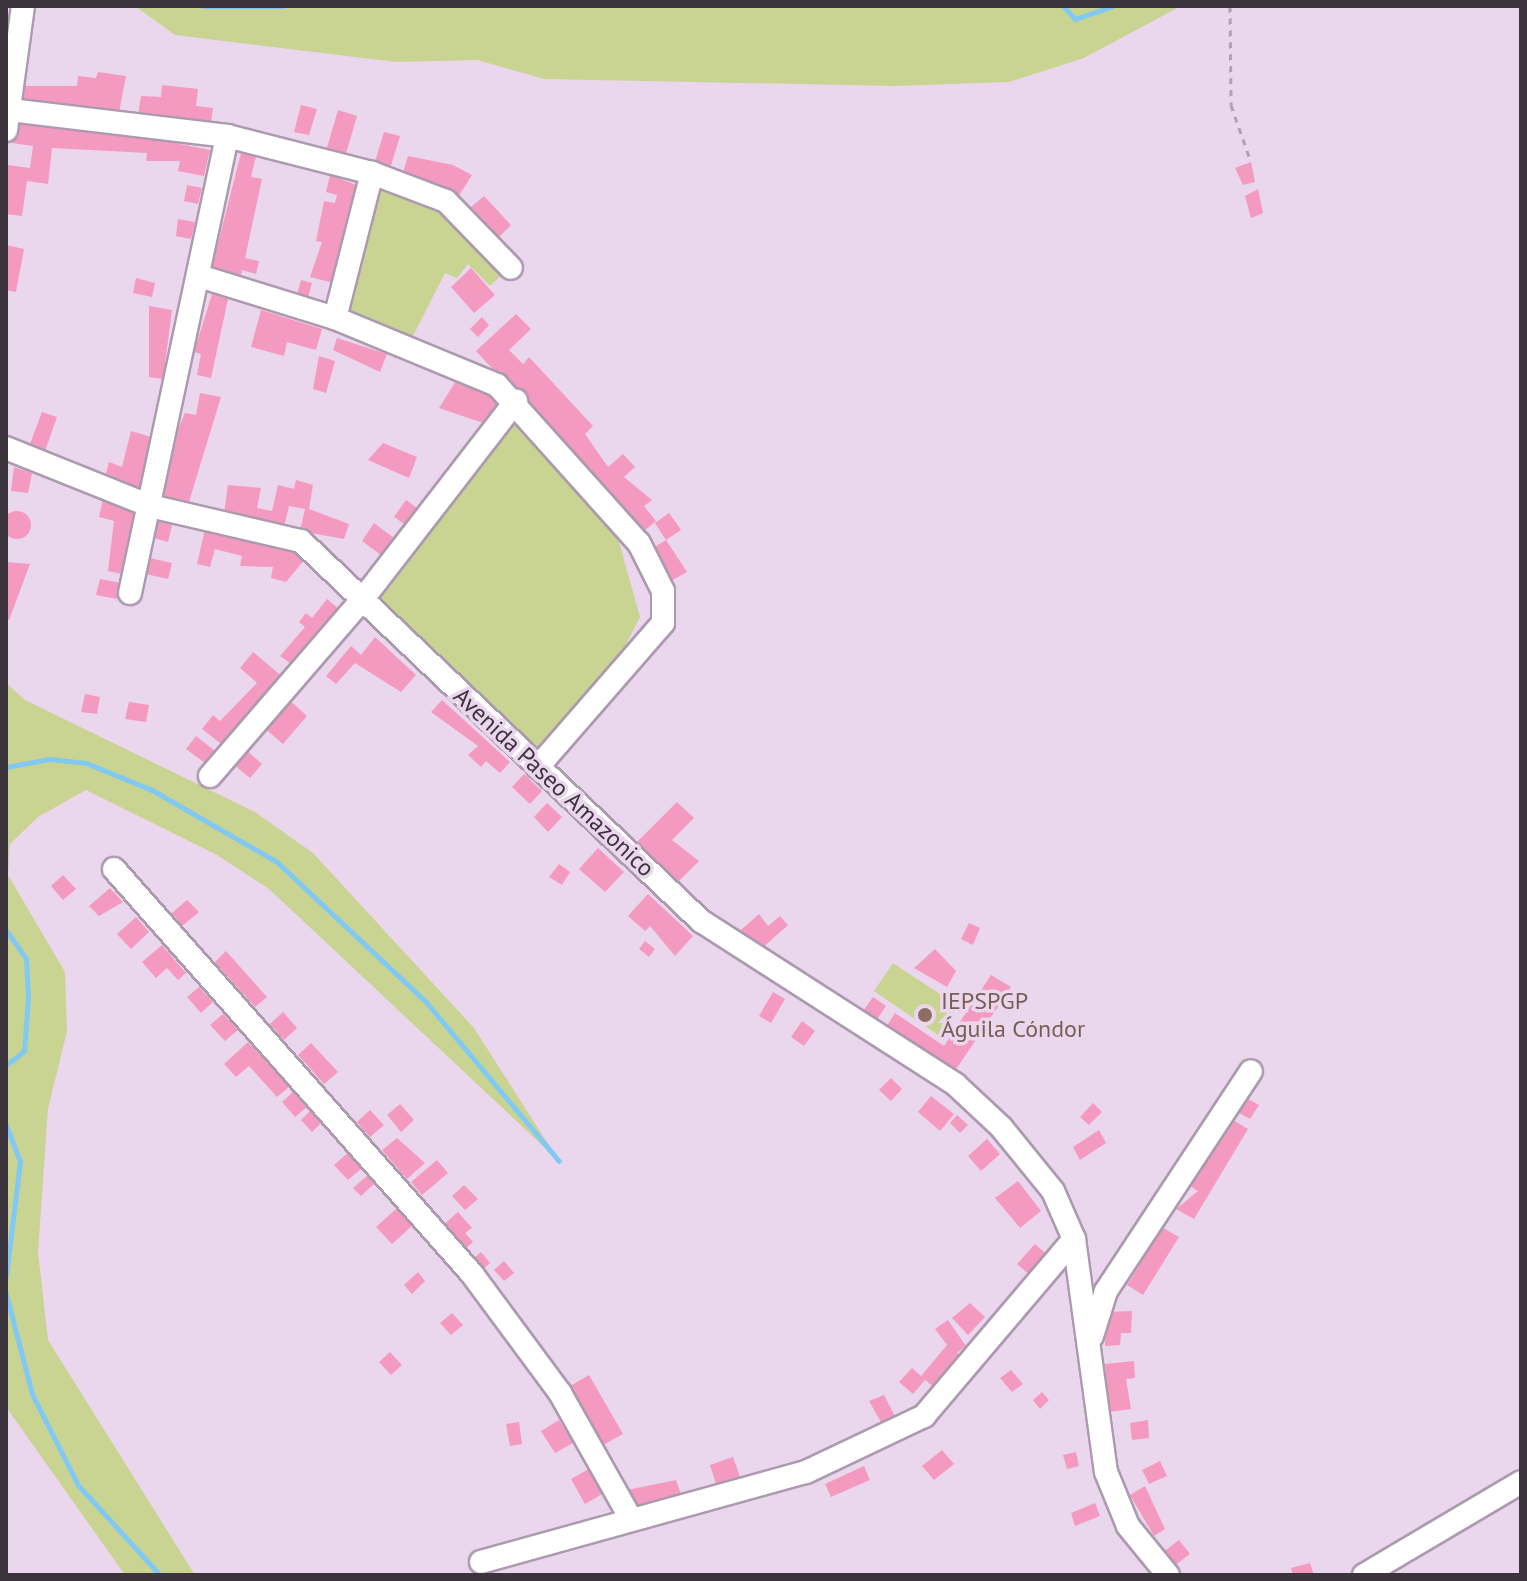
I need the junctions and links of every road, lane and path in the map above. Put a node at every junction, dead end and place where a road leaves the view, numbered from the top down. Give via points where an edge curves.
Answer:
1 (23, 6) edge
2 (1230, 6) edge
3 (8, 120) edge
4 (227, 136) junction
5 (1251, 162) dead end
6 (372, 173) junction
7 (511, 268) dead end
8 (199, 276) junction
9 (335, 318) junction
10 (516, 401) junction
11 (6, 452) edge
12 (150, 506) junction
13 (130, 593) dead end
14 (362, 600) junction
15 (538, 767) junction
16 (210, 776) dead end
17 (114, 869) dead end
18 (1251, 1071) dead end
19 (1074, 1239) junction
20 (1090, 1345) junction
21 (1521, 1482) edge
22 (631, 1519) junction
23 (481, 1562) dead end
24 (1168, 1575) edge
25 (1364, 1575) edge

1 - 3 street
2 - 5 path via 1231,105
3 - 4 street
4 - 6 street
4 - 8 street
6 - 7 street via 446,201
6 - 9 street
8 - 9 street
8 - 12 street
9 - 10 street via 497,385
10 - 14 street
10 - 15 street via 639,543 663,591 663,623
11 - 12 street, Avenida Paseo Amazonico
12 - 13 street
12 - 14 street, Avenida Paseo Amazonico via 301,541
14 - 15 street, Avenida Paseo Amazonico
14 - 16 street
15 - 19 street, Avenida Paseo Amazonico via 701,921 955,1084 1053,1191
17 - 22 street via 472,1274 560,1393
18 - 20 street via 1106,1291
19 - 20 street, Avenida Paseo Amazonico
19 - 22 street via 924,1416 806,1472
20 - 24 street, Avenida Paseo Amazonico via 1106,1472 1128,1526
21 - 25 street
22 - 23 street

